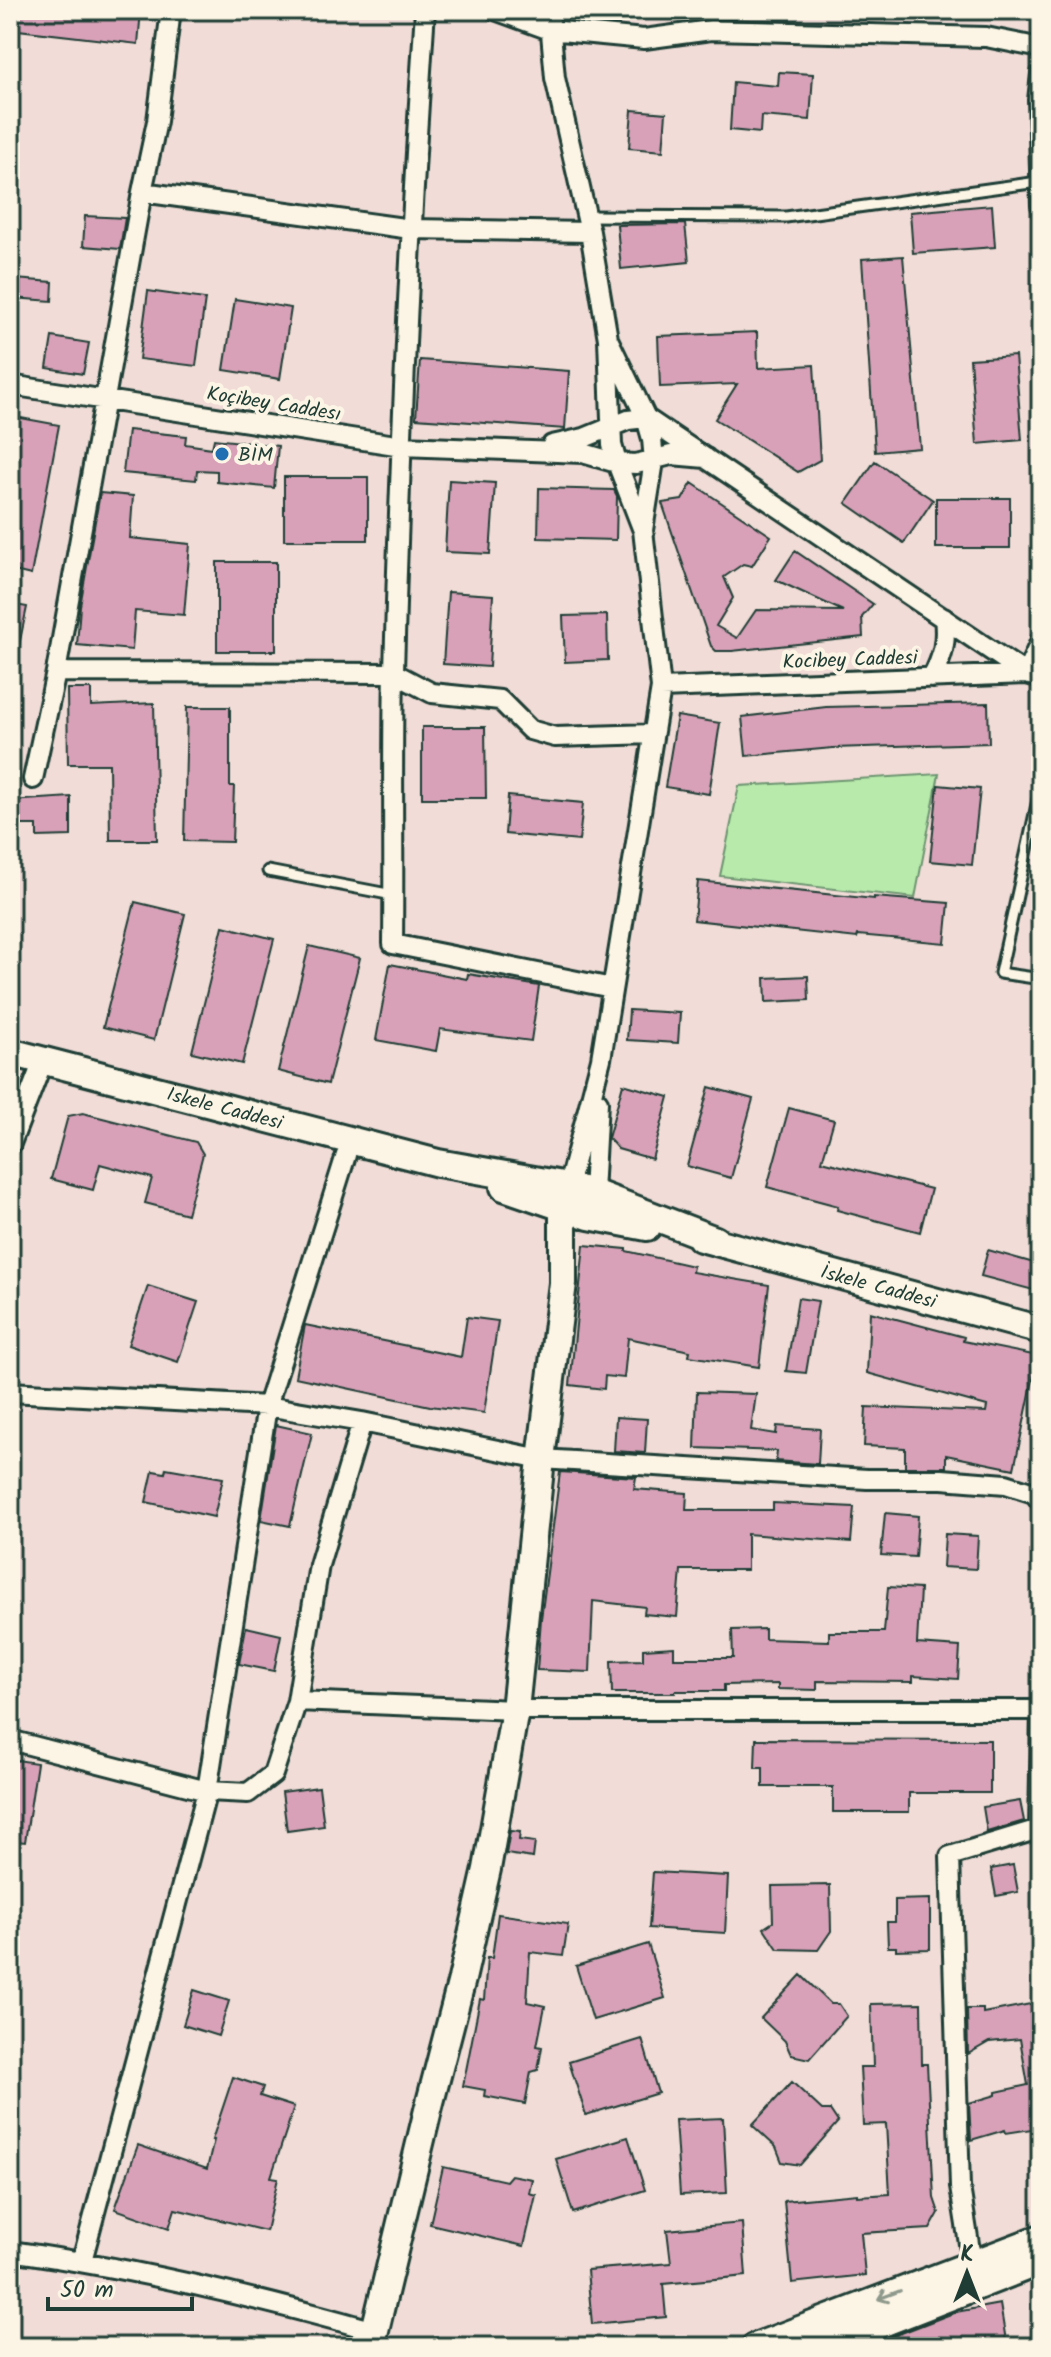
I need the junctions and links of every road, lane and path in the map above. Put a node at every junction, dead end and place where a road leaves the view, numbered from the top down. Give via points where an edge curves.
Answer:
1 (171, 10) edge
2 (425, 10) edge
3 (495, 10) edge
4 (549, 10) edge
5 (550, 30) junction
6 (1041, 48) edge
7 (1041, 74) edge
8 (1040, 180) edge
9 (142, 192) junction
10 (1041, 205) edge
11 (587, 224) junction
12 (411, 229) junction
13 (608, 339) junction
14 (10, 385) edge
15 (104, 399) junction
16 (646, 418) junction
17 (611, 426) junction
18 (402, 446) junction
19 (532, 449) junction
20 (706, 458) junction
21 (654, 461) junction
22 (617, 463) junction
23 (643, 530) junction
24 (944, 618) junction
25 (1041, 640) edge
26 (56, 672) junction
27 (394, 673) junction
28 (1034, 676) edge
29 (932, 678) junction
30 (661, 688) junction
31 (653, 734) junction
32 (33, 779) dead end
33 (1041, 786) edge
34 (268, 871) dead end
35 (393, 895) junction
36 (1041, 979) edge
37 (612, 988) junction
38 (10, 1052) edge
39 (601, 1059) junction
40 (43, 1061) junction
41 (10, 1146) edge
42 (346, 1155) dead end
43 (578, 1201) junction
44 (1041, 1330) edge
45 (10, 1392) edge
46 (267, 1406) junction
47 (362, 1422) junction
48 (541, 1459) junction
49 (1041, 1502) edge
50 (297, 1701) junction
51 (515, 1710) junction
52 (1041, 1710) edge
53 (10, 1740) edge
54 (207, 1791) junction
55 (1041, 2238) edge
56 (10, 2251) edge
57 (82, 2261) junction
58 (1041, 2261) edge
59 (972, 2263) junction
60 (373, 2339) edge
61 (755, 2347) edge
62 (821, 2347) edge

1 - 9 street
2 - 12 street
3 - 5 street
4 - 5 street
5 - 6 street via 644,39 711,30 986,37
5 - 11 street via 555,78
7 - 8 street
8 - 10 street
8 - 11 lane via 786,217
9 - 12 street
9 - 15 street
11 - 12 street
11 - 13 street
12 - 18 street
13 - 16 street
13 - 17 street
14 - 15 street, Koçibey Caddesı
15 - 18 street, Koçibey Caddesı
15 - 26 street
16 - 17 street, Koçibey Caddesı
16 - 20 street
16 - 21 street
17 - 19 street, Koçibey Caddesı
17 - 22 street
18 - 19 street, Koçibey Caddesı
18 - 27 street
19 - 22 street, Koçibey Caddesı via 583,453
20 - 21 street, Koçibey Caddesı via 671,455
20 - 24 street
21 - 22 street, Koçibey Caddesı
21 - 23 street
22 - 23 street
23 - 30 street
24 - 28 street
24 - 29 street via 947,639
25 - 28 street
26 - 27 street
26 - 32 street
27 - 31 street via 432,693 500,700 530,730 555,737
27 - 35 street
28 - 29 street, Kocibey Caddesi
29 - 30 street, Kocibey Caddesi
30 - 31 street
31 - 37 street
33 - 36 lane via 1000,973
34 - 35 lane
35 - 37 street via 393,944
37 - 39 street
38 - 40 main road, İskele Caddesi
39 - 43 street
39 - 43 street
40 - 41 street
40 - 43 main road, İskele Caddesi
42 - 46 street
43 - 44 main road, İskele Caddesi
43 - 48 main road
45 - 46 street
46 - 47 street
46 - 54 street
47 - 48 street
47 - 50 street via 319,1565
48 - 49 street via 1006,1484 1034,1493
48 - 51 main road
50 - 51 street
50 - 54 street via 273,1774 248,1793
51 - 52 street
51 - 60 main road via 487,1869
52 - 59 street via 1039,1829 950,1856 960,2187
53 - 54 street
54 - 57 street
55 - 59 main road
56 - 57 street
57 - 60 street via 273,2302
58 - 62 main road
59 -> 61 main road

